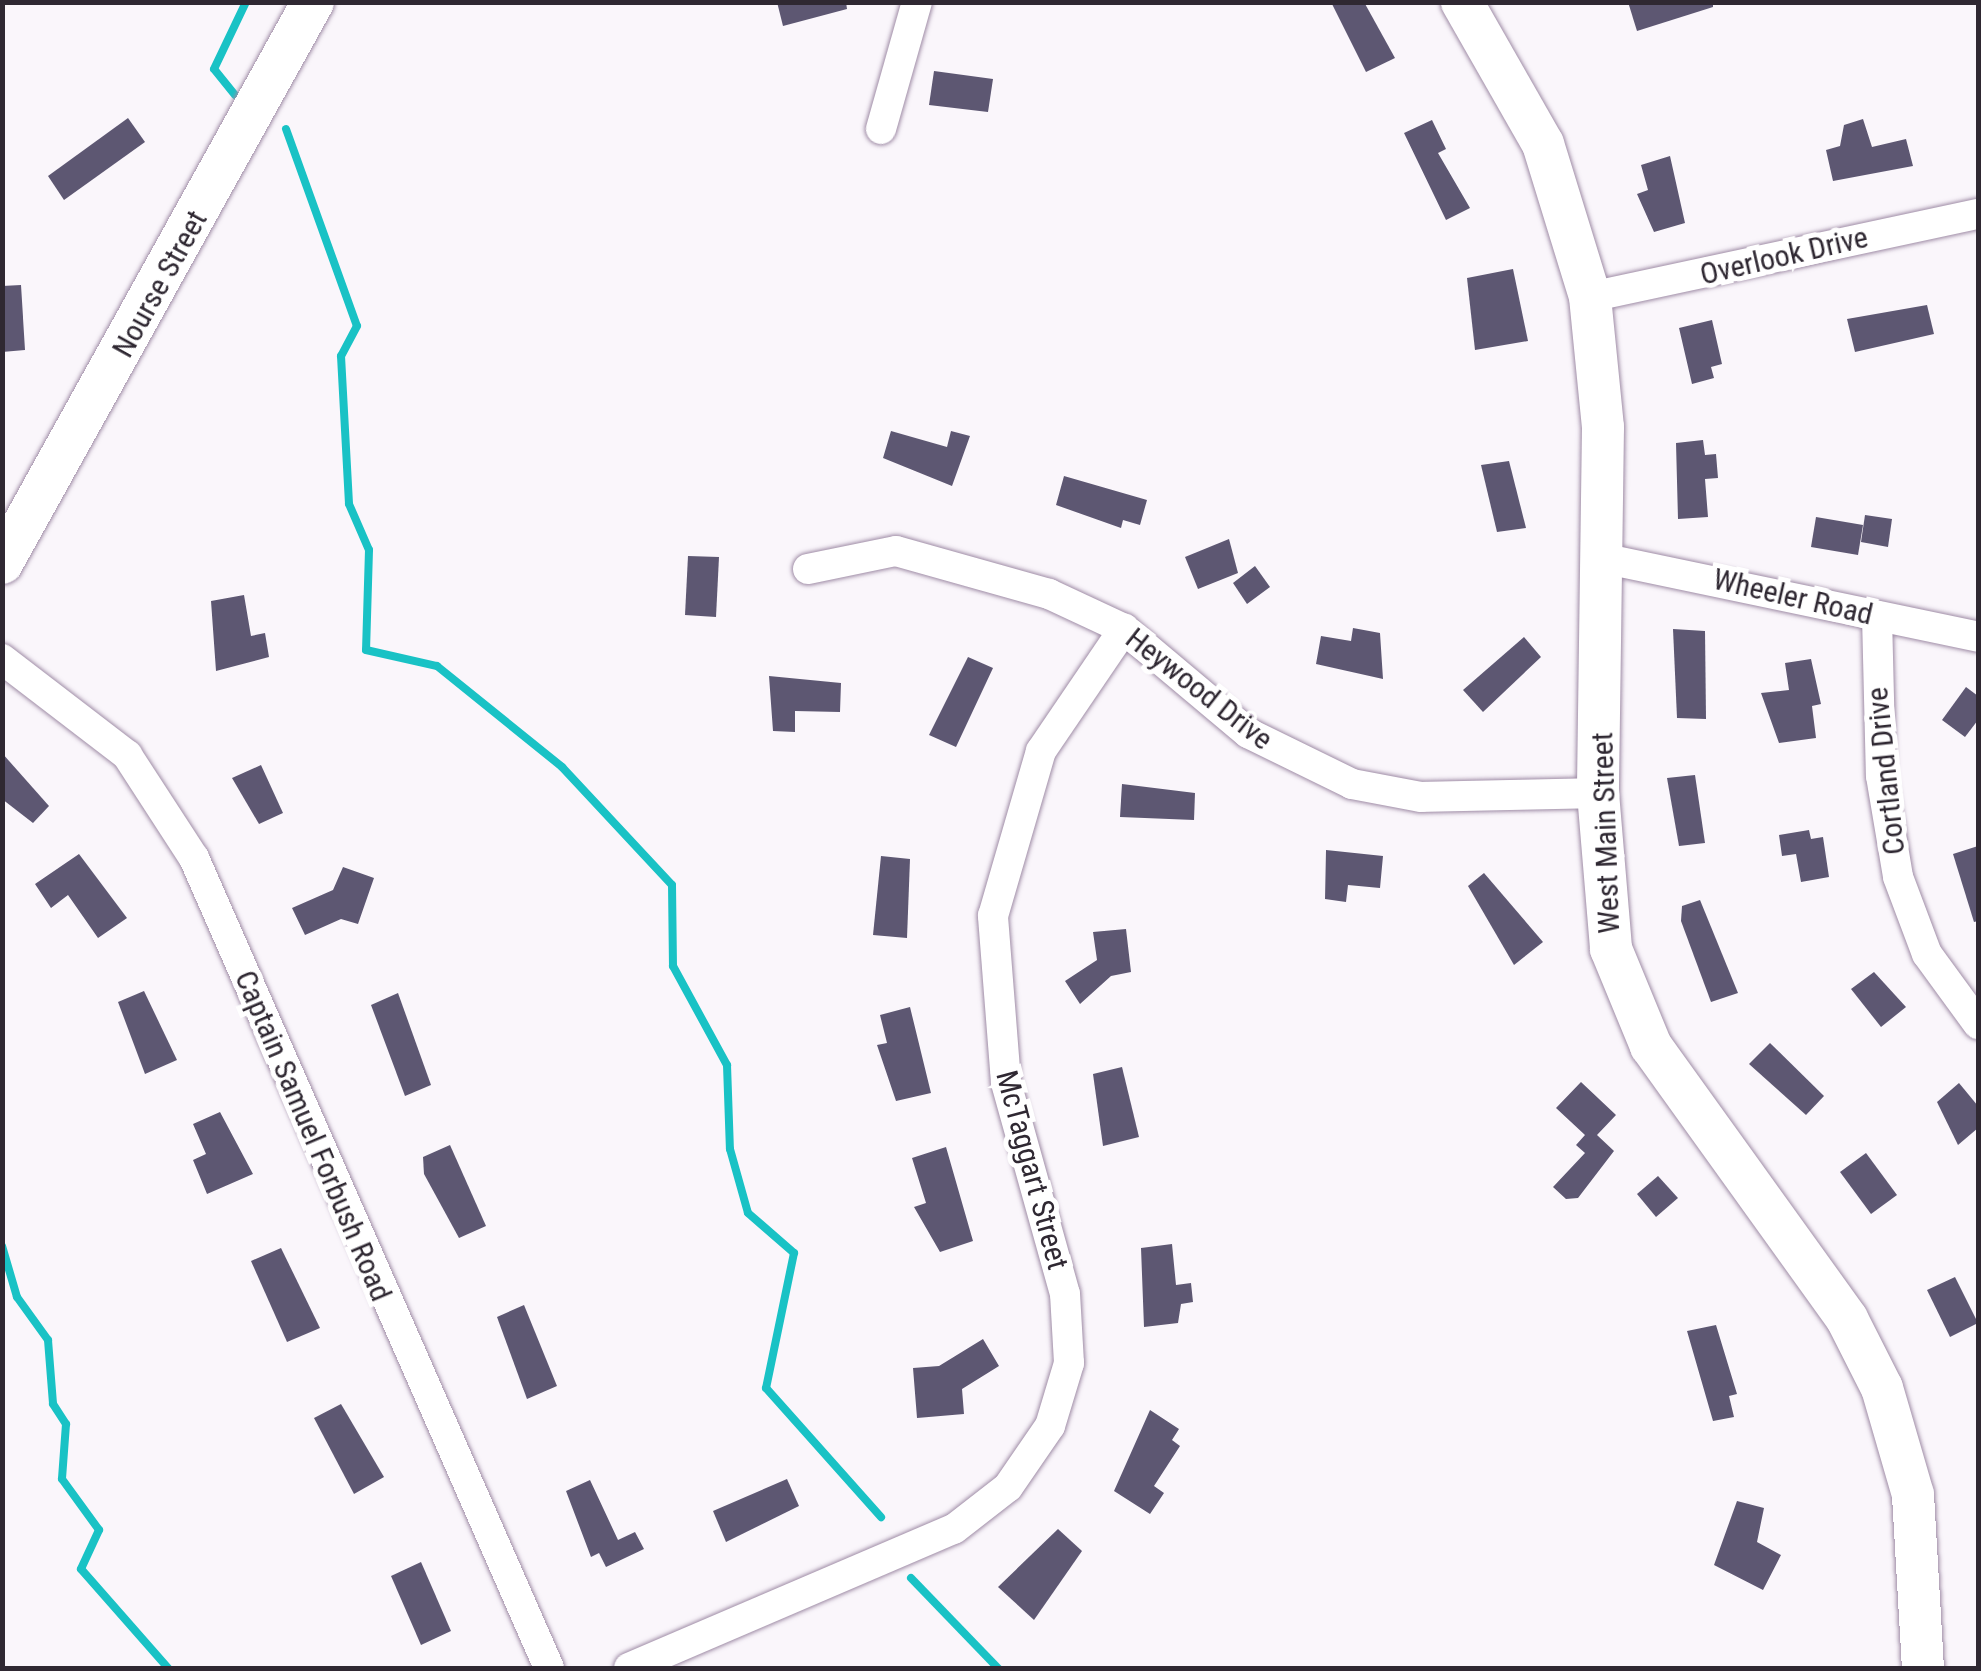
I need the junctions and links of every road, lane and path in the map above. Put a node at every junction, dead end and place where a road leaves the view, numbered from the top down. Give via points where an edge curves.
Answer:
1 (313, 2) edge
2 (917, 2) edge
3 (1462, 2) edge
4 (881, 129) dead end
5 (1978, 214) edge
6 (1590, 298) junction
7 (1606, 559) junction
8 (2, 563) edge
9 (808, 568) dead end
10 (1878, 616) junction
11 (1124, 629) junction
12 (1978, 637) edge
13 (2, 659) edge
14 (1598, 792) junction
15 (1978, 1024) edge
16 (549, 1668) edge
17 (629, 1668) edge
18 (1923, 1668) edge

1 - 8 street, Nourse Street
2 - 4 street
3 - 6 street, West Main Street via 1543,144
5 - 6 street, Overlook Drive
6 - 7 street, West Main Street
7 - 10 street, Wheeler Road
7 - 14 street, West Main Street
9 - 11 street, Heywood Drive via 896,551 934,556
10 - 12 street, Wheeler Road
10 - 15 street, Cortland Drive via 1881,776 1898,877 1926,954
11 - 14 street, Heywood Drive via 1248,734 1352,784 1422,797
11 - 17 street, McTaggart Street via 1041,751 993,916 1006,1082 1064,1294 1069,1363 1050,1426 1008,1487 954,1529
13 - 16 street, Captain Samuel Forbush Road via 127,754 188,846
14 - 18 street, West Main Street via 1608,936 1638,1023 1847,1319 1882,1388 1914,1508

